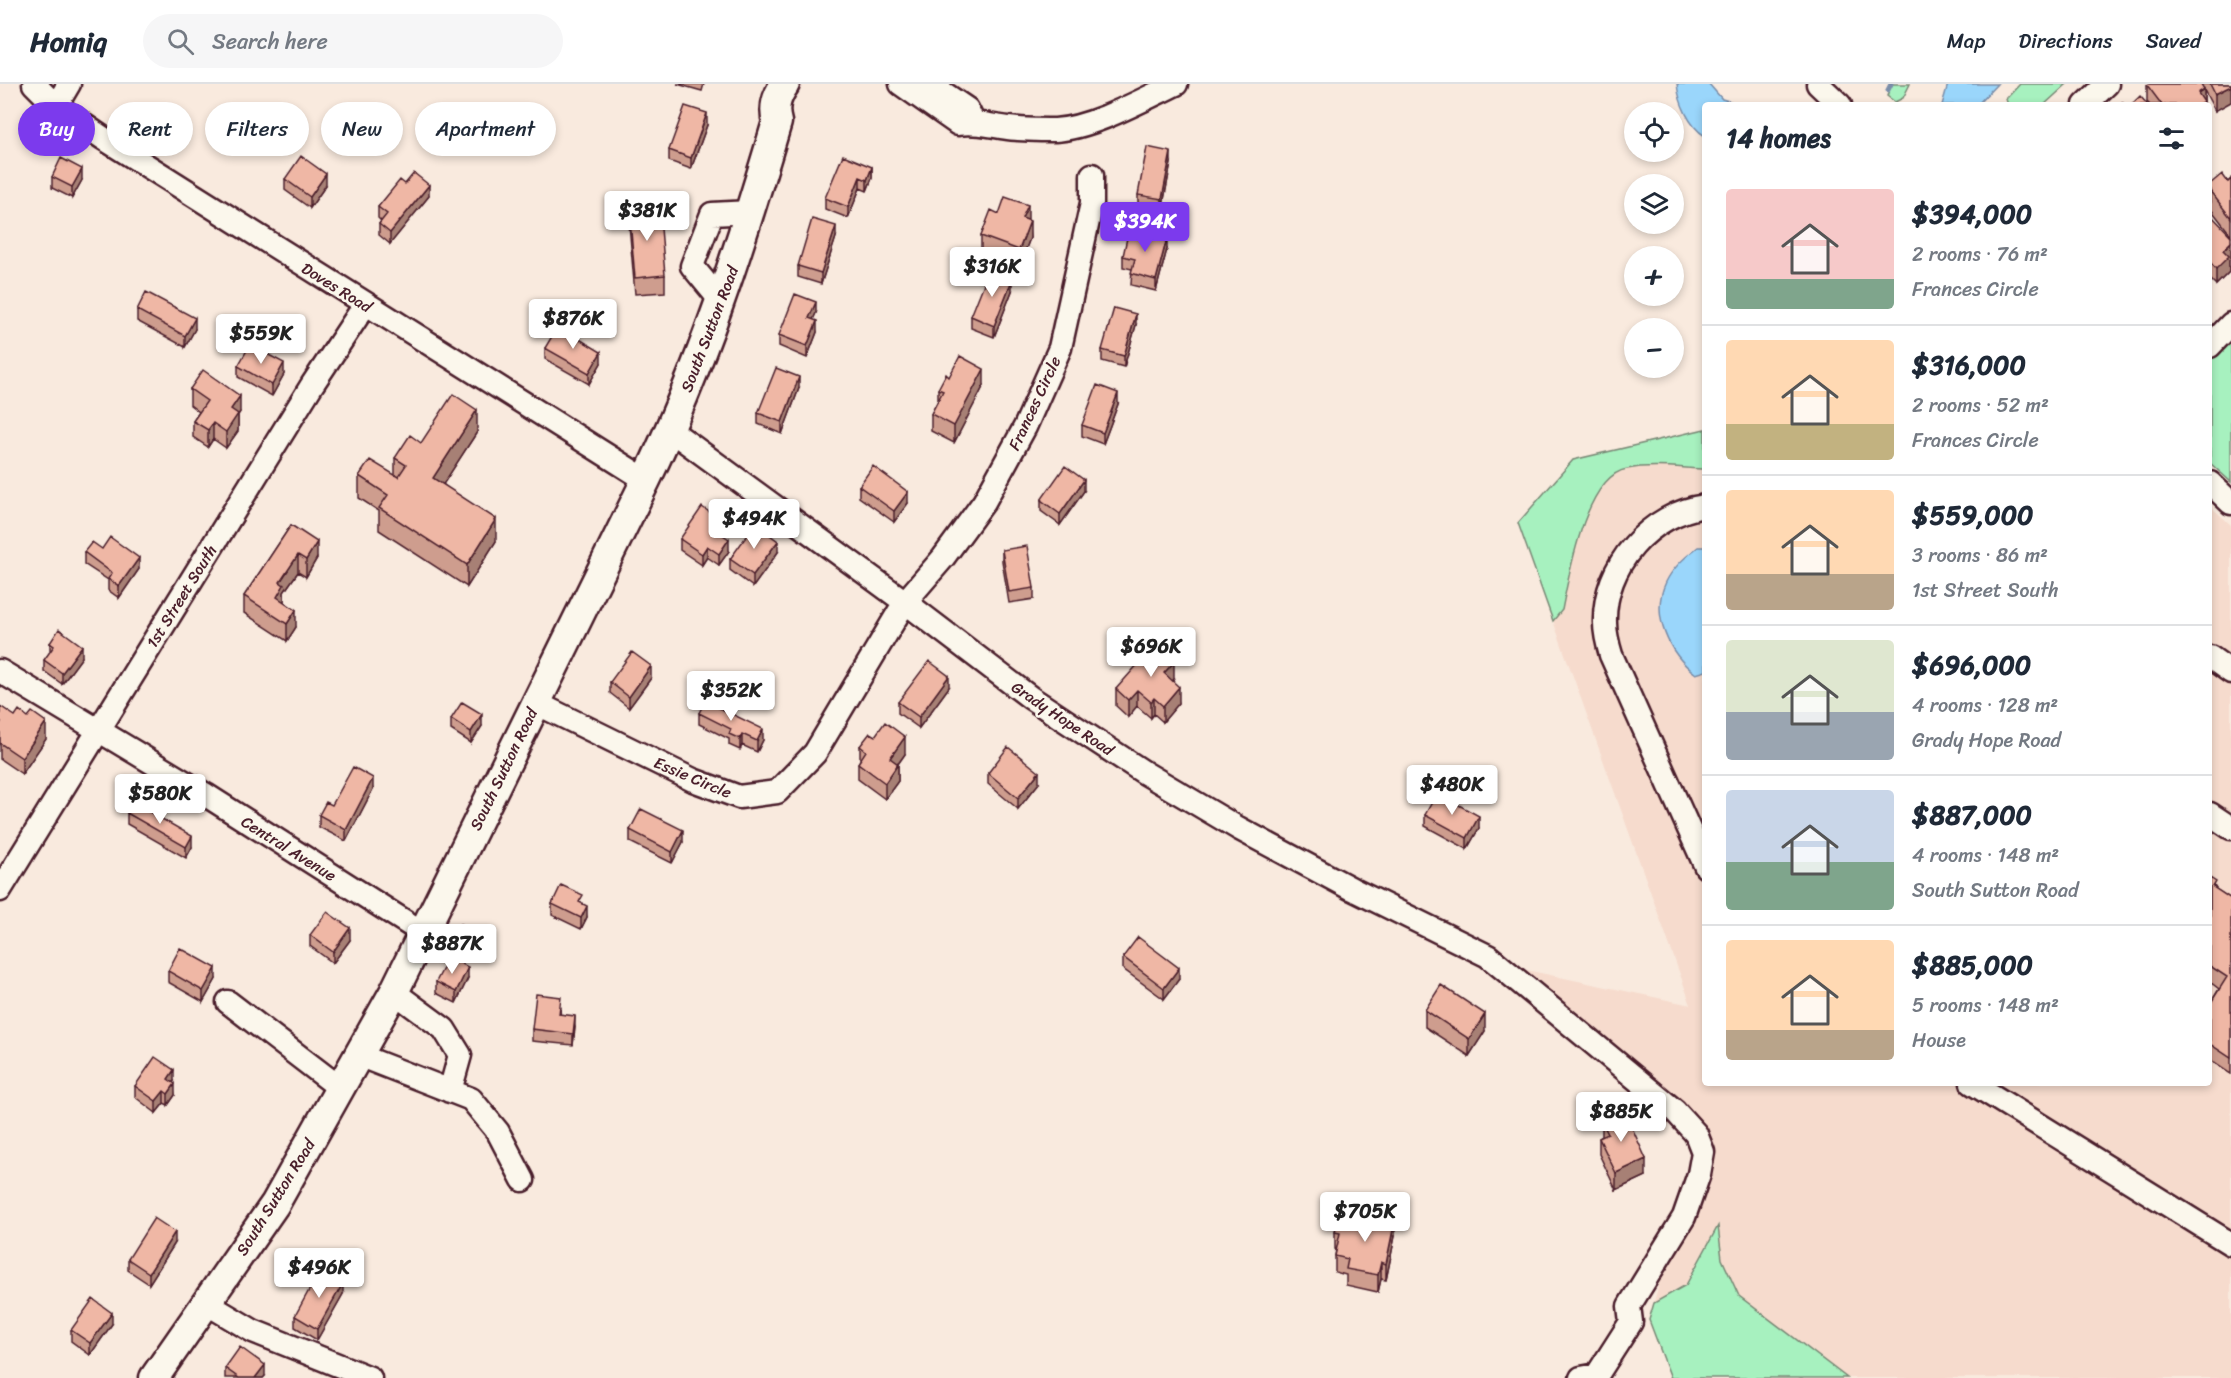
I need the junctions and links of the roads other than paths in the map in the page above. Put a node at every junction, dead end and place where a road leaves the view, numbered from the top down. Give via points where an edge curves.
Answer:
1 (34, 84) edge
2 (69, 84) edge
3 (785, 84) edge
4 (807, 84) edge
5 (901, 84) edge
6 (930, 84) edge
7 (1176, 84) edge
8 (1818, 84) edge
9 (2107, 84) edge
10 (52, 102) edge
11 (58, 102) edge
12 (1837, 102) edge
13 (2088, 102) edge
14 (973, 121) junction
15 (777, 122) junction
16 (95, 131) edge
17 (1092, 175) dead end
18 (750, 212) junction
19 (720, 300) junction
20 (365, 305) junction
21 (2231, 324) edge
22 (2212, 344) edge
23 (670, 430) junction
24 (646, 480) junction
25 (2212, 485) edge
26 (2231, 503) edge
27 (1702, 507) edge
28 (905, 602) junction
29 (2212, 658) edge
30 (0, 671) edge
31 (2231, 672) edge
32 (536, 703) junction
33 (98, 731) junction
34 (2212, 815) edge
35 (2231, 828) edge
36 (1702, 858) edge
37 (0, 890) edge
38 (423, 933) junction
39 (394, 992) junction
40 (228, 1002) dead end
41 (358, 1056) junction
42 (1977, 1086) edge
43 (340, 1088) junction
44 (450, 1091) junction
45 (523, 1180) dead end
46 (2231, 1244) edge
47 (206, 1303) junction
48 (154, 1378) edge
49 (370, 1378) edge
50 (1581, 1378) edge

1 - 10 street, Doves Road
2 - 11 street
3 - 15 main road, South Sutton Road via 774,110
4 - 15 main road, South Sutton Road via 788,116
5 - 14 street via 958,124
6 - 14 street via 967,109
7 - 14 street via 1090,121 1058,130 1008,129
8 - 12 street
9 - 13 street
15 - 18 main road, South Sutton Road
16 - 20 street, Doves Road
17 - 28 street, Frances Circle via 1092,204 1060,348 1025,427 984,502
18 - 19 main road, South Sutton Road
18 - 19 street via 712,214 692,266
19 - 23 main road, South Sutton Road
20 - 24 street, Doves Road
20 - 33 street, 1st Street South
21 - 22 street
23 - 24 main road, South Sutton Road
23 - 28 street, Grady Hope Road
24 - 32 main road, South Sutton Road
25 - 26 street
27 - 36 street via 1670,517 1634,546 1616,572 1605,623 1611,655
28 - 32 street, Essie Circle via 815,753 777,792 739,797 693,780
28 - 50 street, Grady Hope Road via 1031,698 1145,773 1352,889 1488,956 1675,1111 1696,1134 1703,1152 1684,1217 1629,1306 1631,1322 1597,1375
29 - 31 street
30 - 33 street, Central Avenue
32 - 38 main road, South Sutton Road
33 - 37 street, 1st Street South
33 - 38 street, Central Avenue
34 - 35 street
38 - 39 main road, South Sutton Road
39 - 41 main road, South Sutton Road
39 - 44 street via 444,1029 460,1055
40 - 43 street
41 - 43 main road, South Sutton Road
41 - 44 street
42 - 46 street
43 - 47 main road, South Sutton Road via 275,1203
44 - 45 street via 471,1099 498,1132
47 - 48 main road, South Sutton Road
47 - 49 street via 253,1331

